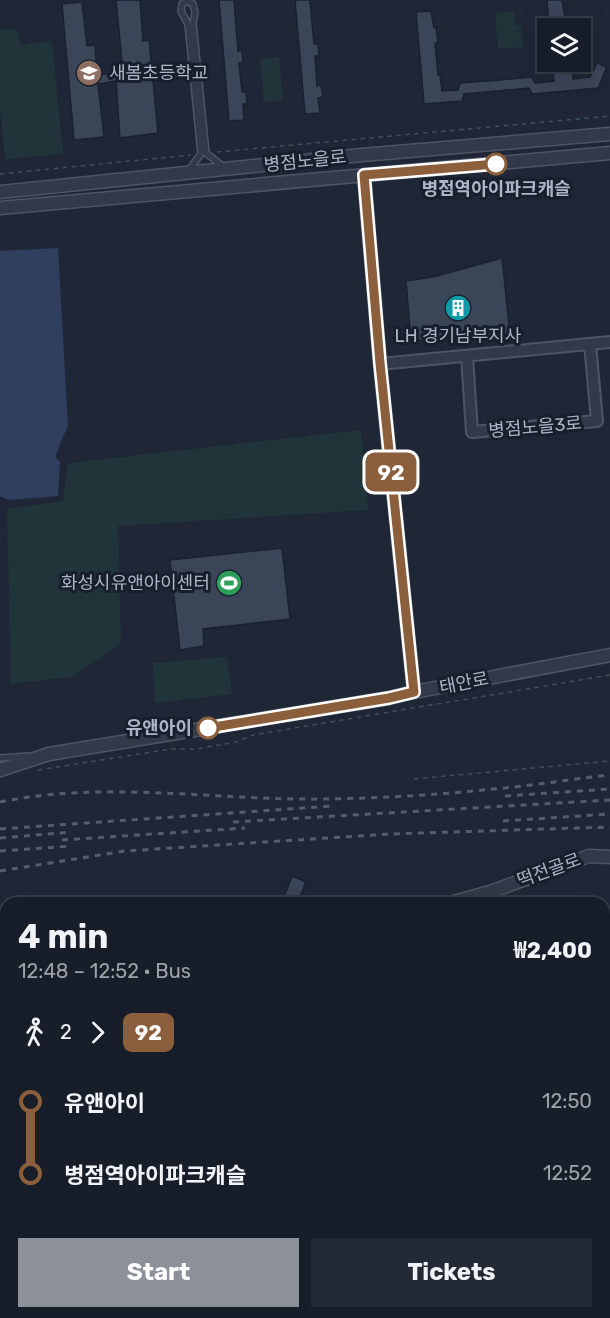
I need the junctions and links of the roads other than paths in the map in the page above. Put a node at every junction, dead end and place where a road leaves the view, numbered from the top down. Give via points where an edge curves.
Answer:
1 (607, 134) edge
2 (430, 149) junction
3 (203, 153) junction
4 (607, 154) edge
5 (293, 162) junction
6 (226, 169) junction
7 (430, 170) junction
8 (187, 173) junction
9 (364, 175) junction
10 (294, 182) junction
11 (0, 192) edge
12 (0, 208) edge
13 (610, 342) edge
14 (590, 344) junction
15 (466, 356) junction
16 (380, 363) junction
17 (610, 655) edge
18 (414, 692) junction
19 (49, 754) junction
20 (0, 758) edge
21 (0, 763) edge
22 (15, 764) junction
23 (0, 770) edge
24 (610, 857) edge
25 (493, 897) edge

1 - 2 street, 병점노을로
1 - 4 street
2 - 5 street, 병점노을로
2 - 7 street via 426,155
3 - 3 lane via 195,13 193,4 187,1 181,11 188,24
3 - 6 lane
3 - 8 lane
4 - 7 street, 병점노을로
5 - 6 street, 병점노을로
5 - 10 street via 299,176
6 - 8 street, 병점노을로
7 - 9 street, 병점노을로
8 - 11 street, 병점노을로
9 - 10 street, 병점노을로
9 - 16 street
10 - 12 street, 병점노을로
13 - 14 street
14 - 15 street
14 - 15 street, 병점노을3로 via 597,421 472,432
15 - 16 street
16 - 18 street
17 - 18 street, 태안로
18 - 19 street, 태안로
19 - 20 lane
19 - 22 street, 태안로
21 - 22 lane
22 - 23 street, 태안로
24 - 25 street, 떡전골로 via 589,856

